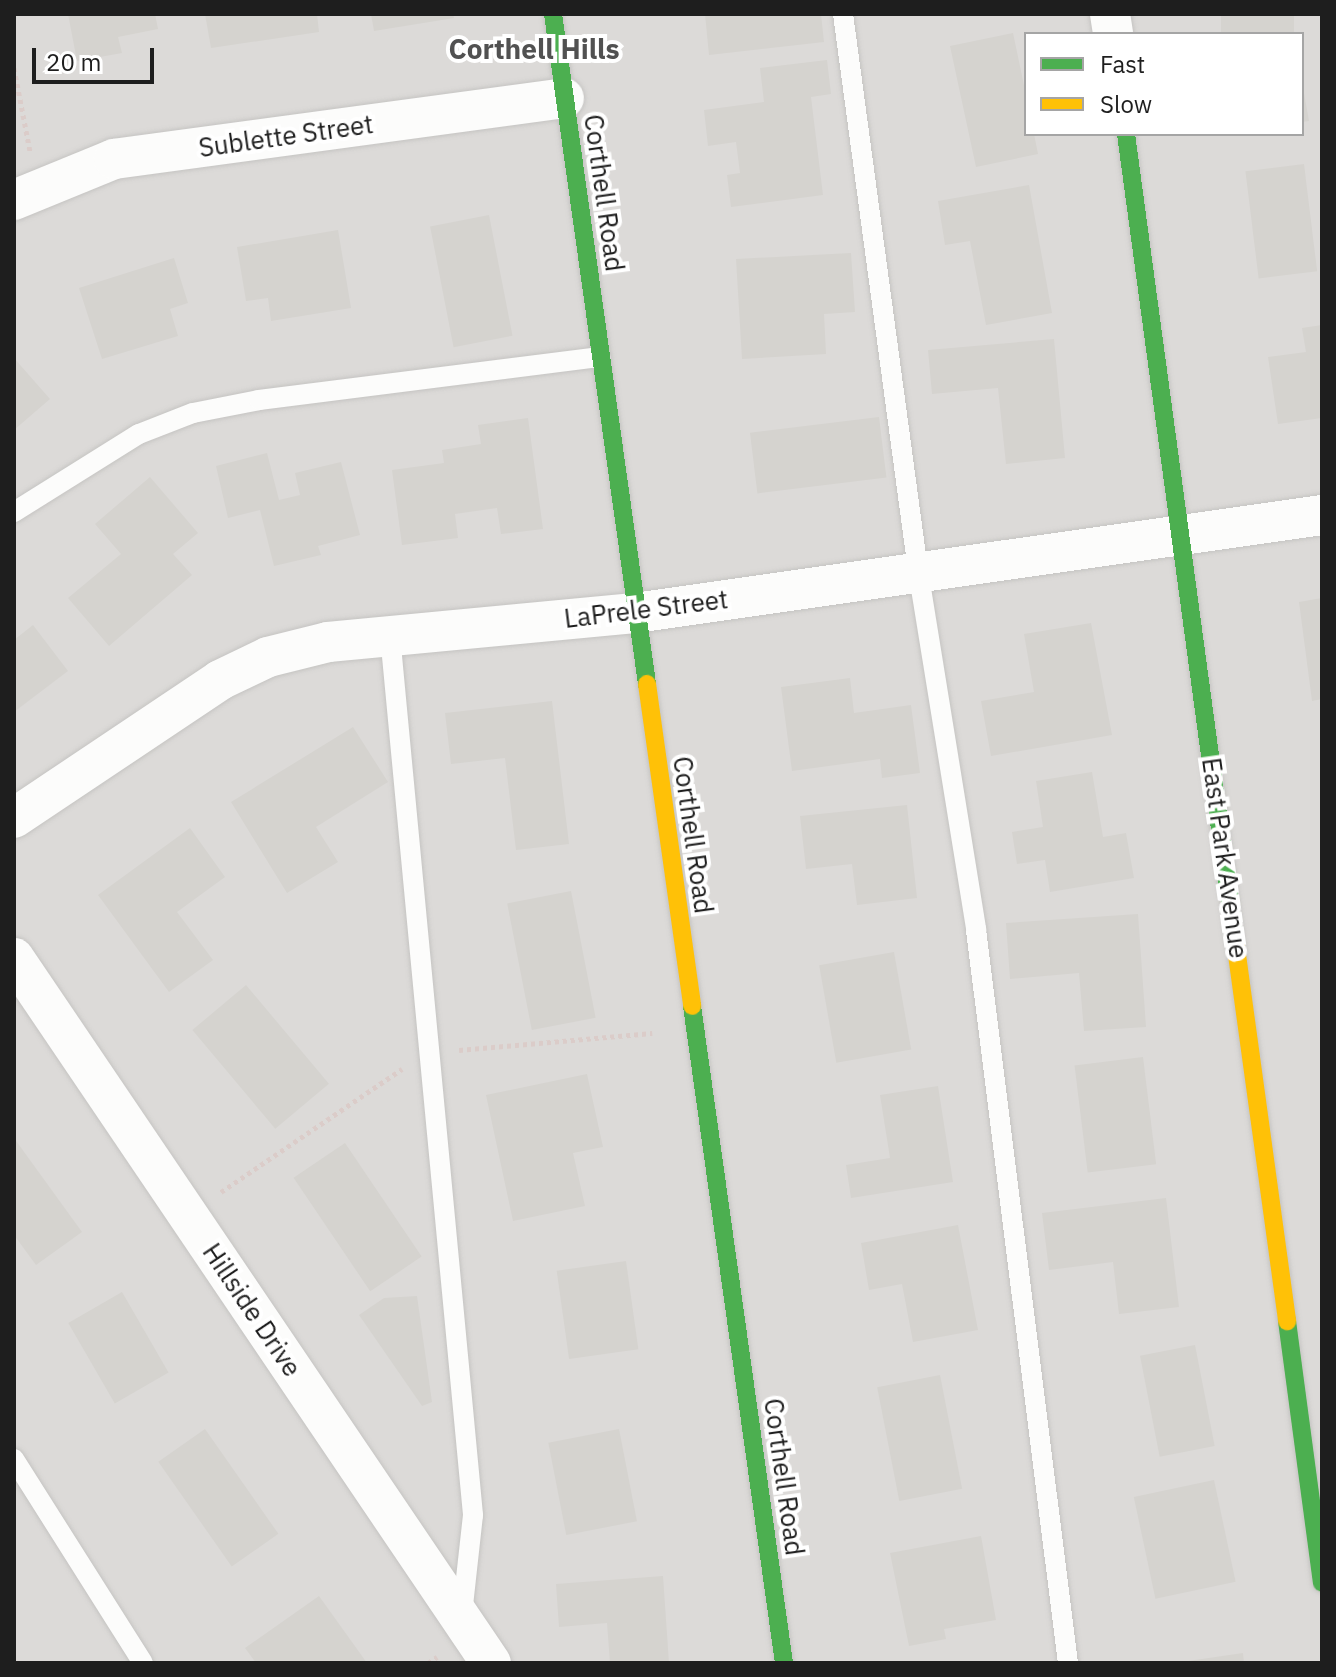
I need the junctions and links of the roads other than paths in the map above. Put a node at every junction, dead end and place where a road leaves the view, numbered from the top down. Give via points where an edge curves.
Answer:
1 (553, 14) edge
2 (843, 14) edge
3 (564, 98) junction
4 (1126, 136) edge
5 (26, 194) edge
6 (600, 357) junction
7 (14, 512) edge
8 (1322, 515) edge
9 (1182, 535) junction
10 (918, 570) junction
11 (635, 613) junction
12 (390, 635) junction
13 (14, 818) edge
14 (14, 958) edge
15 (14, 1459) edge
16 (1322, 1583) edge
17 (461, 1620) junction
18 (143, 1663) edge
19 (491, 1663) edge
20 (784, 1663) edge
21 (1068, 1663) edge

1 - 3 street, Corthell Road
2 - 10 lane
3 - 5 street, Sublette Street via 114,159
3 - 6 street, Corthell Road
4 - 9 street, East Park Avenue
6 - 7 lane via 193,413 139,434
6 - 11 street, Corthell Road
8 - 9 street, LaPrele Street
9 - 10 street, LaPrele Street
9 - 16 street, East Park Avenue
10 - 11 street, LaPrele Street
10 - 21 lane via 976,930
11 - 12 street, LaPrele Street
11 - 20 street, Corthell Road
12 - 13 street, LaPrele Street via 328,642 268,657 220,680
12 - 17 lane via 473,1515
14 - 17 street, Hillside Drive
15 - 18 lane
17 - 19 street, Hillside Drive

